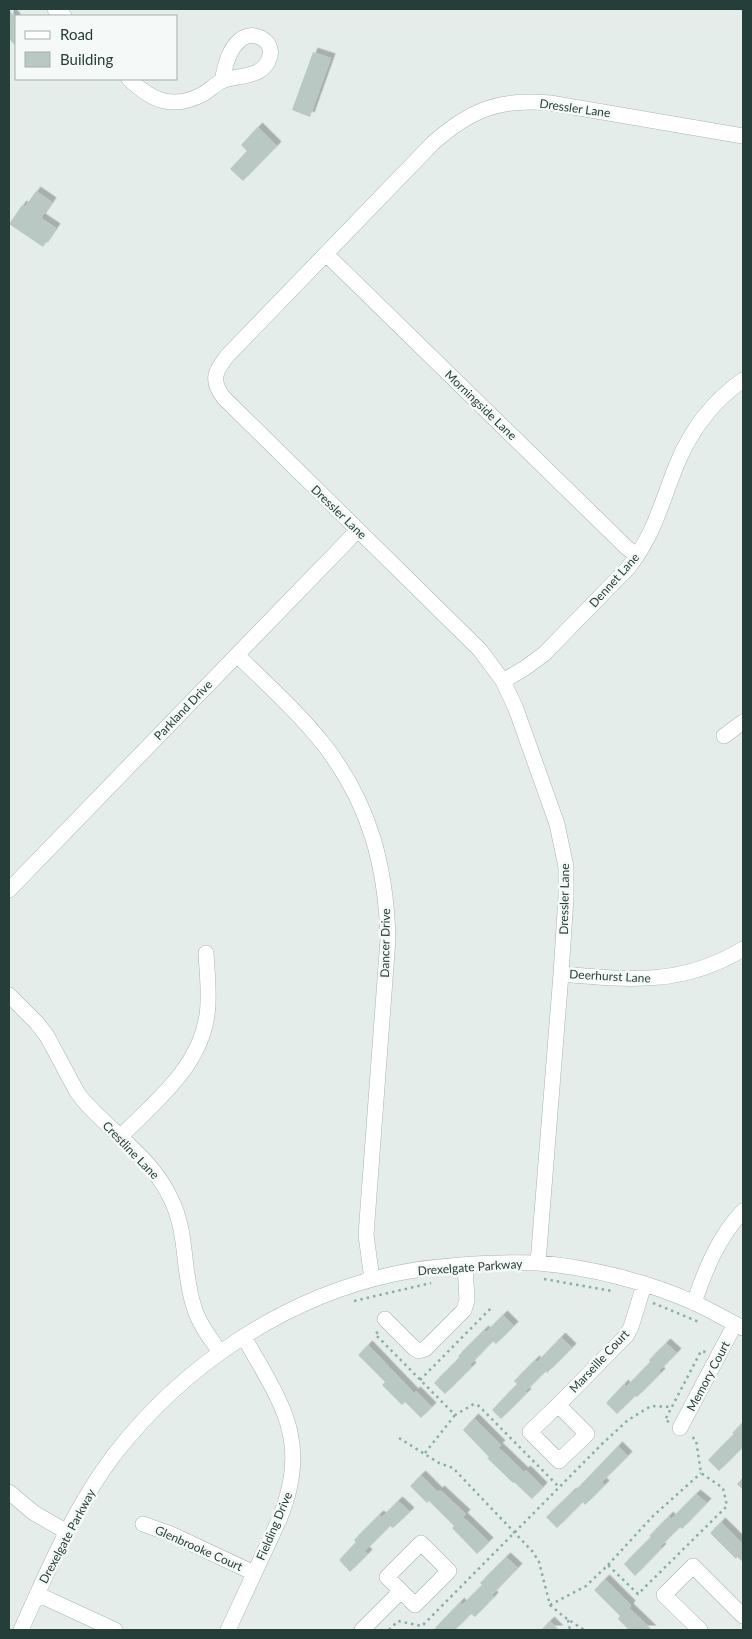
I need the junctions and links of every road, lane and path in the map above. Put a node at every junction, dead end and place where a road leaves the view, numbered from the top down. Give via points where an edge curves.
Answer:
1 (129, 80) edge
2 (222, 81) dead end
3 (743, 136) edge
4 (326, 254) junction
5 (743, 380) edge
6 (358, 530) junction
7 (637, 556) junction
8 (237, 655) junction
9 (503, 681) junction
10 (743, 722) edge
11 (724, 736) dead end
12 (9, 890) edge
13 (743, 949) edge
14 (206, 953) dead end
15 (561, 974) junction
16 (9, 995) edge
17 (120, 1137) junction
18 (743, 1210) edge
19 (465, 1265) junction
20 (539, 1271) junction
21 (372, 1280) junction
22 (438, 1282) dead end
23 (644, 1285) junction
24 (615, 1291) dead end
25 (348, 1302) dead end
26 (654, 1303) dead end
27 (694, 1303) junction
28 (493, 1306) dead end
29 (386, 1321) joint
30 (707, 1325) dead end
31 (739, 1326) edge
32 (244, 1336) junction
33 (220, 1352) junction
34 (719, 1355) junction
35 (420, 1380) junction
36 (558, 1405) dead end
37 (672, 1406) junction
38 (455, 1415) junction
39 (680, 1428) junction
40 (399, 1438) dead end
41 (425, 1453) junction
42 (701, 1472) junction
43 (559, 1487) junction
44 (9, 1492) edge
45 (143, 1524) dead end
46 (66, 1532) junction
47 (515, 1532) junction
48 (608, 1565) junction
49 (254, 1573) junction
50 (401, 1591) dead end
51 (37, 1594) junction
52 (550, 1605) junction
53 (743, 1616) edge
54 (568, 1620) junction
55 (422, 1626) junction
56 (20, 1630) edge
57 (115, 1630) edge
58 (228, 1630) edge
59 (362, 1630) edge
60 (389, 1630) edge
61 (422, 1630) edge
62 (570, 1630) edge
63 (584, 1630) edge
64 (700, 1630) edge

1 - 2 street via 149,96 174,102 188,101 204,94
3 - 4 street, Dressler Lane via 550,103 527,102 492,107 456,124 433,143
4 - 6 street, Dressler Lane via 219,366 215,376 218,391 224,398
4 - 7 street, Morningside Lane
5 - 7 street, Dennet Lane via 716,403 693,433 654,527
6 - 8 street, Parkland Drive
6 - 9 street, Dressler Lane via 480,650
7 - 9 street, Dennet Lane via 544,654
8 - 12 street, Parkland Drive
8 - 21 street, Dancer Drive via 299,716 332,755 360,805 382,870 388,939 366,1235
9 - 15 street, Dressler Lane via 557,824 564,854 566,897
10 - 11 street
13 - 15 street, Deerhurst Lane via 700,969 658,978
14 - 17 street via 207,1014 200,1041 177,1079
15 - 20 street, Dressler Lane
16 - 17 street, Crestline Lane via 47,1036 83,1100
17 - 33 street, Crestline Lane via 154,1171 171,1199 183,1234 194,1308
18 - 27 street via 722,1239
19 - 20 street, Drexelgate Parkway via 496,1263
19 - 21 street, Drexelgate Parkway via 421,1269
19 - 29 street via 467,1300 464,1310 424,1348 419,1351 414,1348
20 - 23 street, Drexelgate Parkway via 589,1271
20 - 24 path
21 - 32 street, Drexelgate Parkway via 290,1311
22 - 25 path
23 - 27 street, Drexelgate Parkway
23 - 36 street, Marseille Court via 626,1336
26 - 30 path
27 - 31 street, Drexelgate Parkway
28 - 35 path
29 - 35 path via 375,1334
31 - 34 street, Memory Court
32 - 33 street, Drexelgate Parkway
32 - 49 street, Fielding Drive via 283,1408 291,1430 294,1454 287,1502
33 - 46 street, Drexelgate Parkway via 181,1383 128,1437 98,1477
34 - 37 path via 702,1351
34 - 39 street, Memory Court
35 - 38 path
37 - 39 path via 665,1420
37 - 43 path via 652,1406 628,1420
38 - 41 path
38 - 43 path via 474,1404 479,1406
39 - 42 path via 696,1440
40 - 41 path
41 - 47 path via 453,1468
42 - 48 path via 653,1516
42 - 48 path via 723,1488 727,1506 638,1594
43 - 47 path
44 - 46 street via 34,1513
45 - 49 street, Glenbrooke Court
46 - 51 street, Drexelgate Parkway
47 - 52 path via 539,1562
47 - 55 path
48 - 52 path via 586,1586
49 - 58 street, Fielding Drive
50 - 59 street
51 - 56 street, Drexelgate Parkway
51 - 57 street
52 - 54 path
53 - 64 street via 693,1566 664,1595
54 - 62 path
54 - 63 path
55 - 60 path via 398,1622
55 - 61 path

